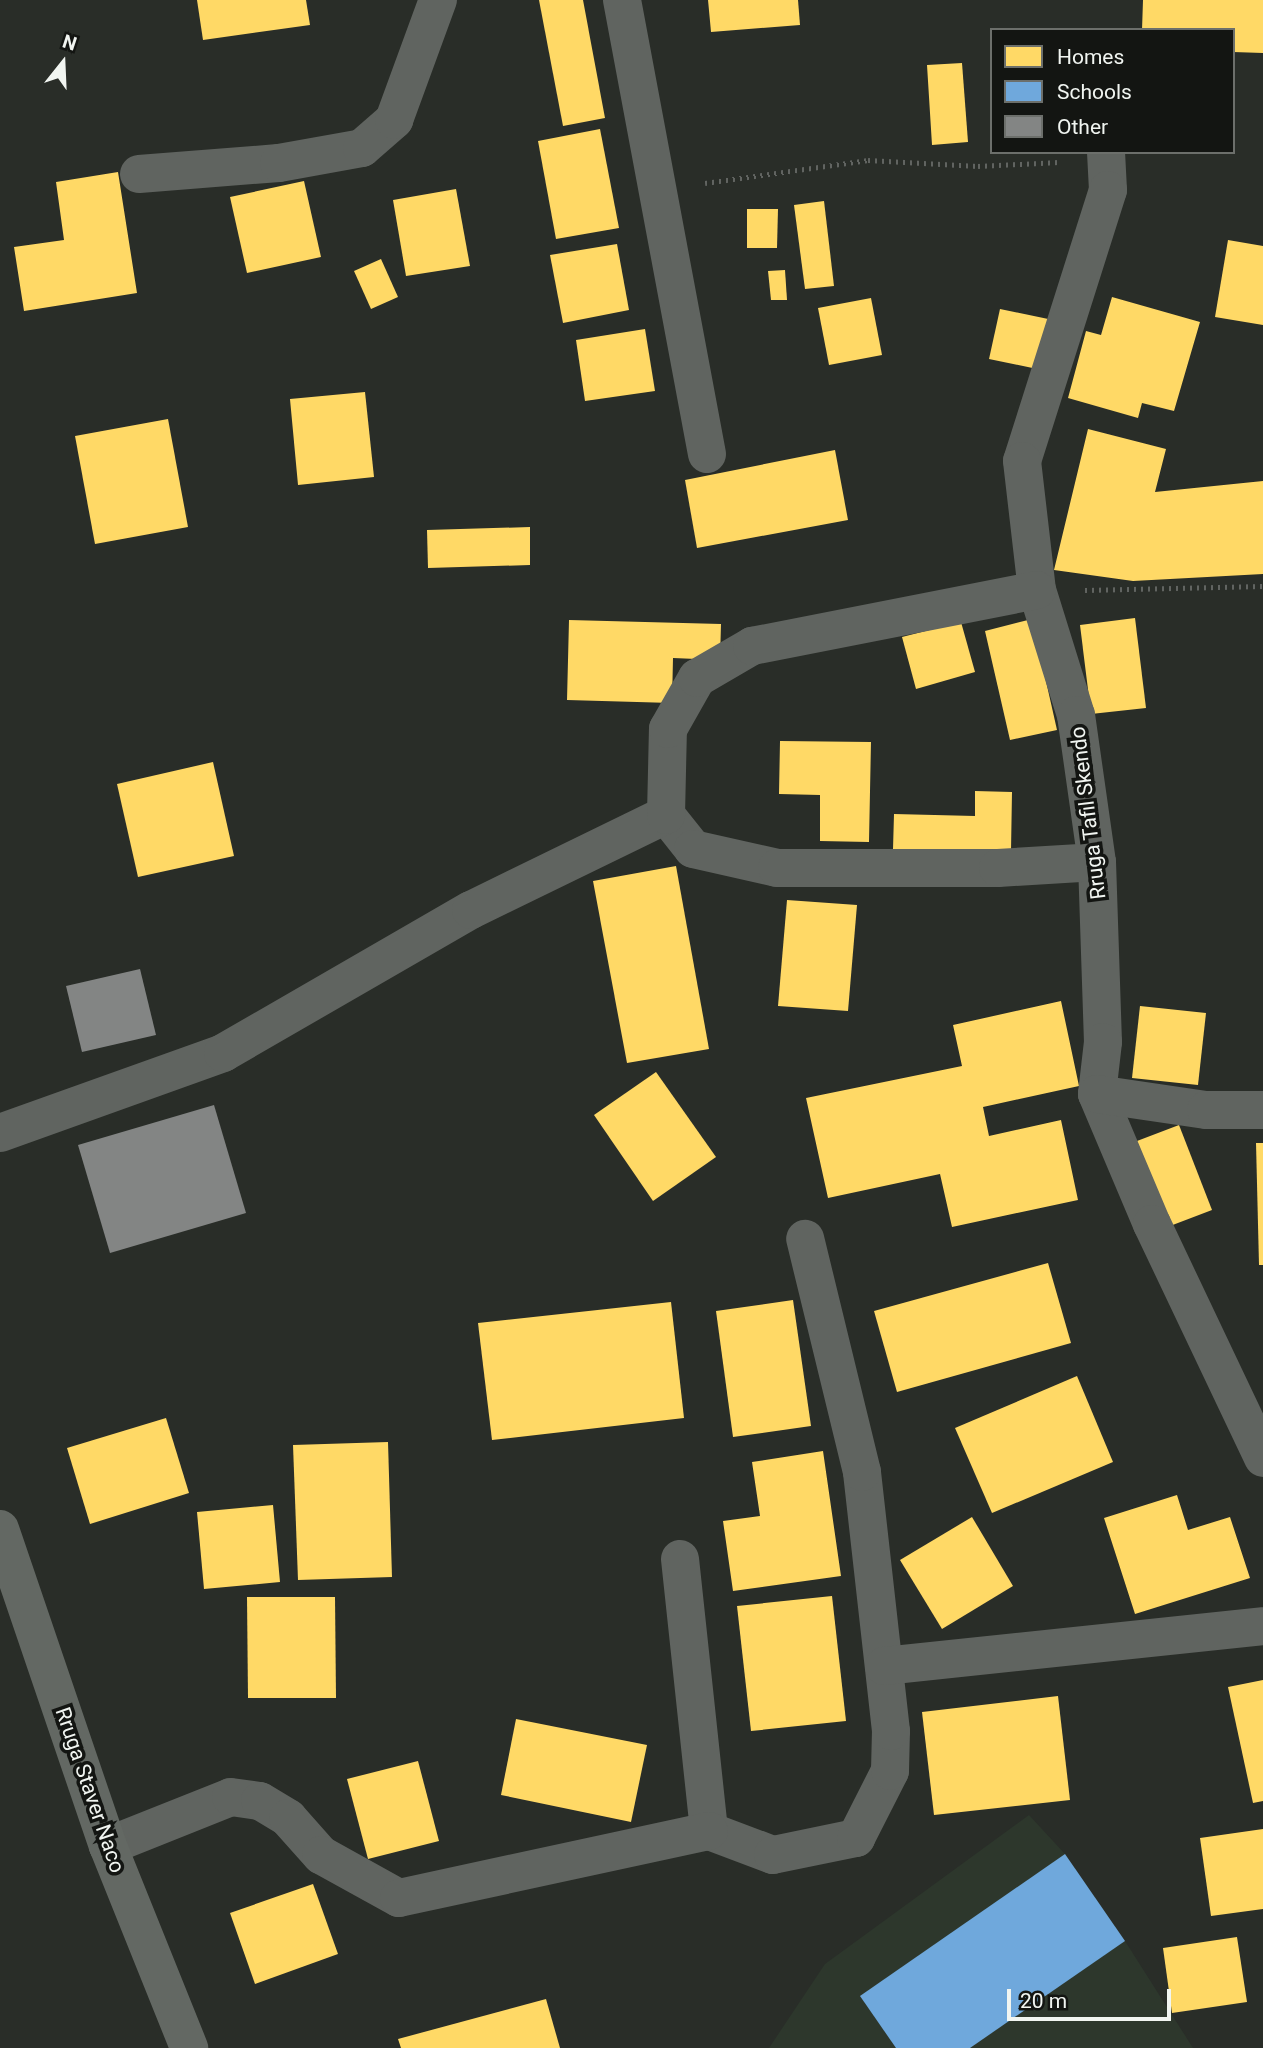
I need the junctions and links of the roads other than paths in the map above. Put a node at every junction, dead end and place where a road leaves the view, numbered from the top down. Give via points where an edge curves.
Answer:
1 (438, 0) edge
2 (622, 0) edge
3 (1106, 156) edge
4 (139, 174) dead end
5 (707, 454) dead end
6 (1037, 590) junction
7 (666, 815) junction
8 (1097, 862) junction
9 (1097, 1094) junction
10 (1263, 1110) edge
11 (0, 1133) edge
12 (805, 1239) dead end
13 (1263, 1458) edge
14 (0, 1529) edge
15 (680, 1559) dead end
16 (1263, 1626) edge
17 (884, 1666) junction
18 (709, 1831) junction
19 (108, 1846) junction
20 (190, 2048) edge

1 - 4 street via 394,120 362,148 279,163
2 - 5 street
3 - 6 street, Rruga Tafil Skendo via 1108,190 1021,461
6 - 7 street via 752,646 697,678 668,730
6 - 8 street, Rruga Tafil Skendo via 1076,715
7 - 8 street via 694,849 777,868 998,868
7 - 11 street via 471,910 223,1053
8 - 9 street, Rruga Tafil Skendo via 1103,1029
9 - 10 street via 1206,1110
9 - 13 street, Rruga Tafil Skendo
12 - 17 street via 862,1472
14 - 19 main road, Rruga Staver Naco
15 - 18 street
16 - 17 street
17 - 18 street via 890,1770 856,1838 773,1855
18 - 19 street via 399,1898 321,1855 288,1818 260,1801 231,1797
19 - 20 main road, Rruga Staver Naco

